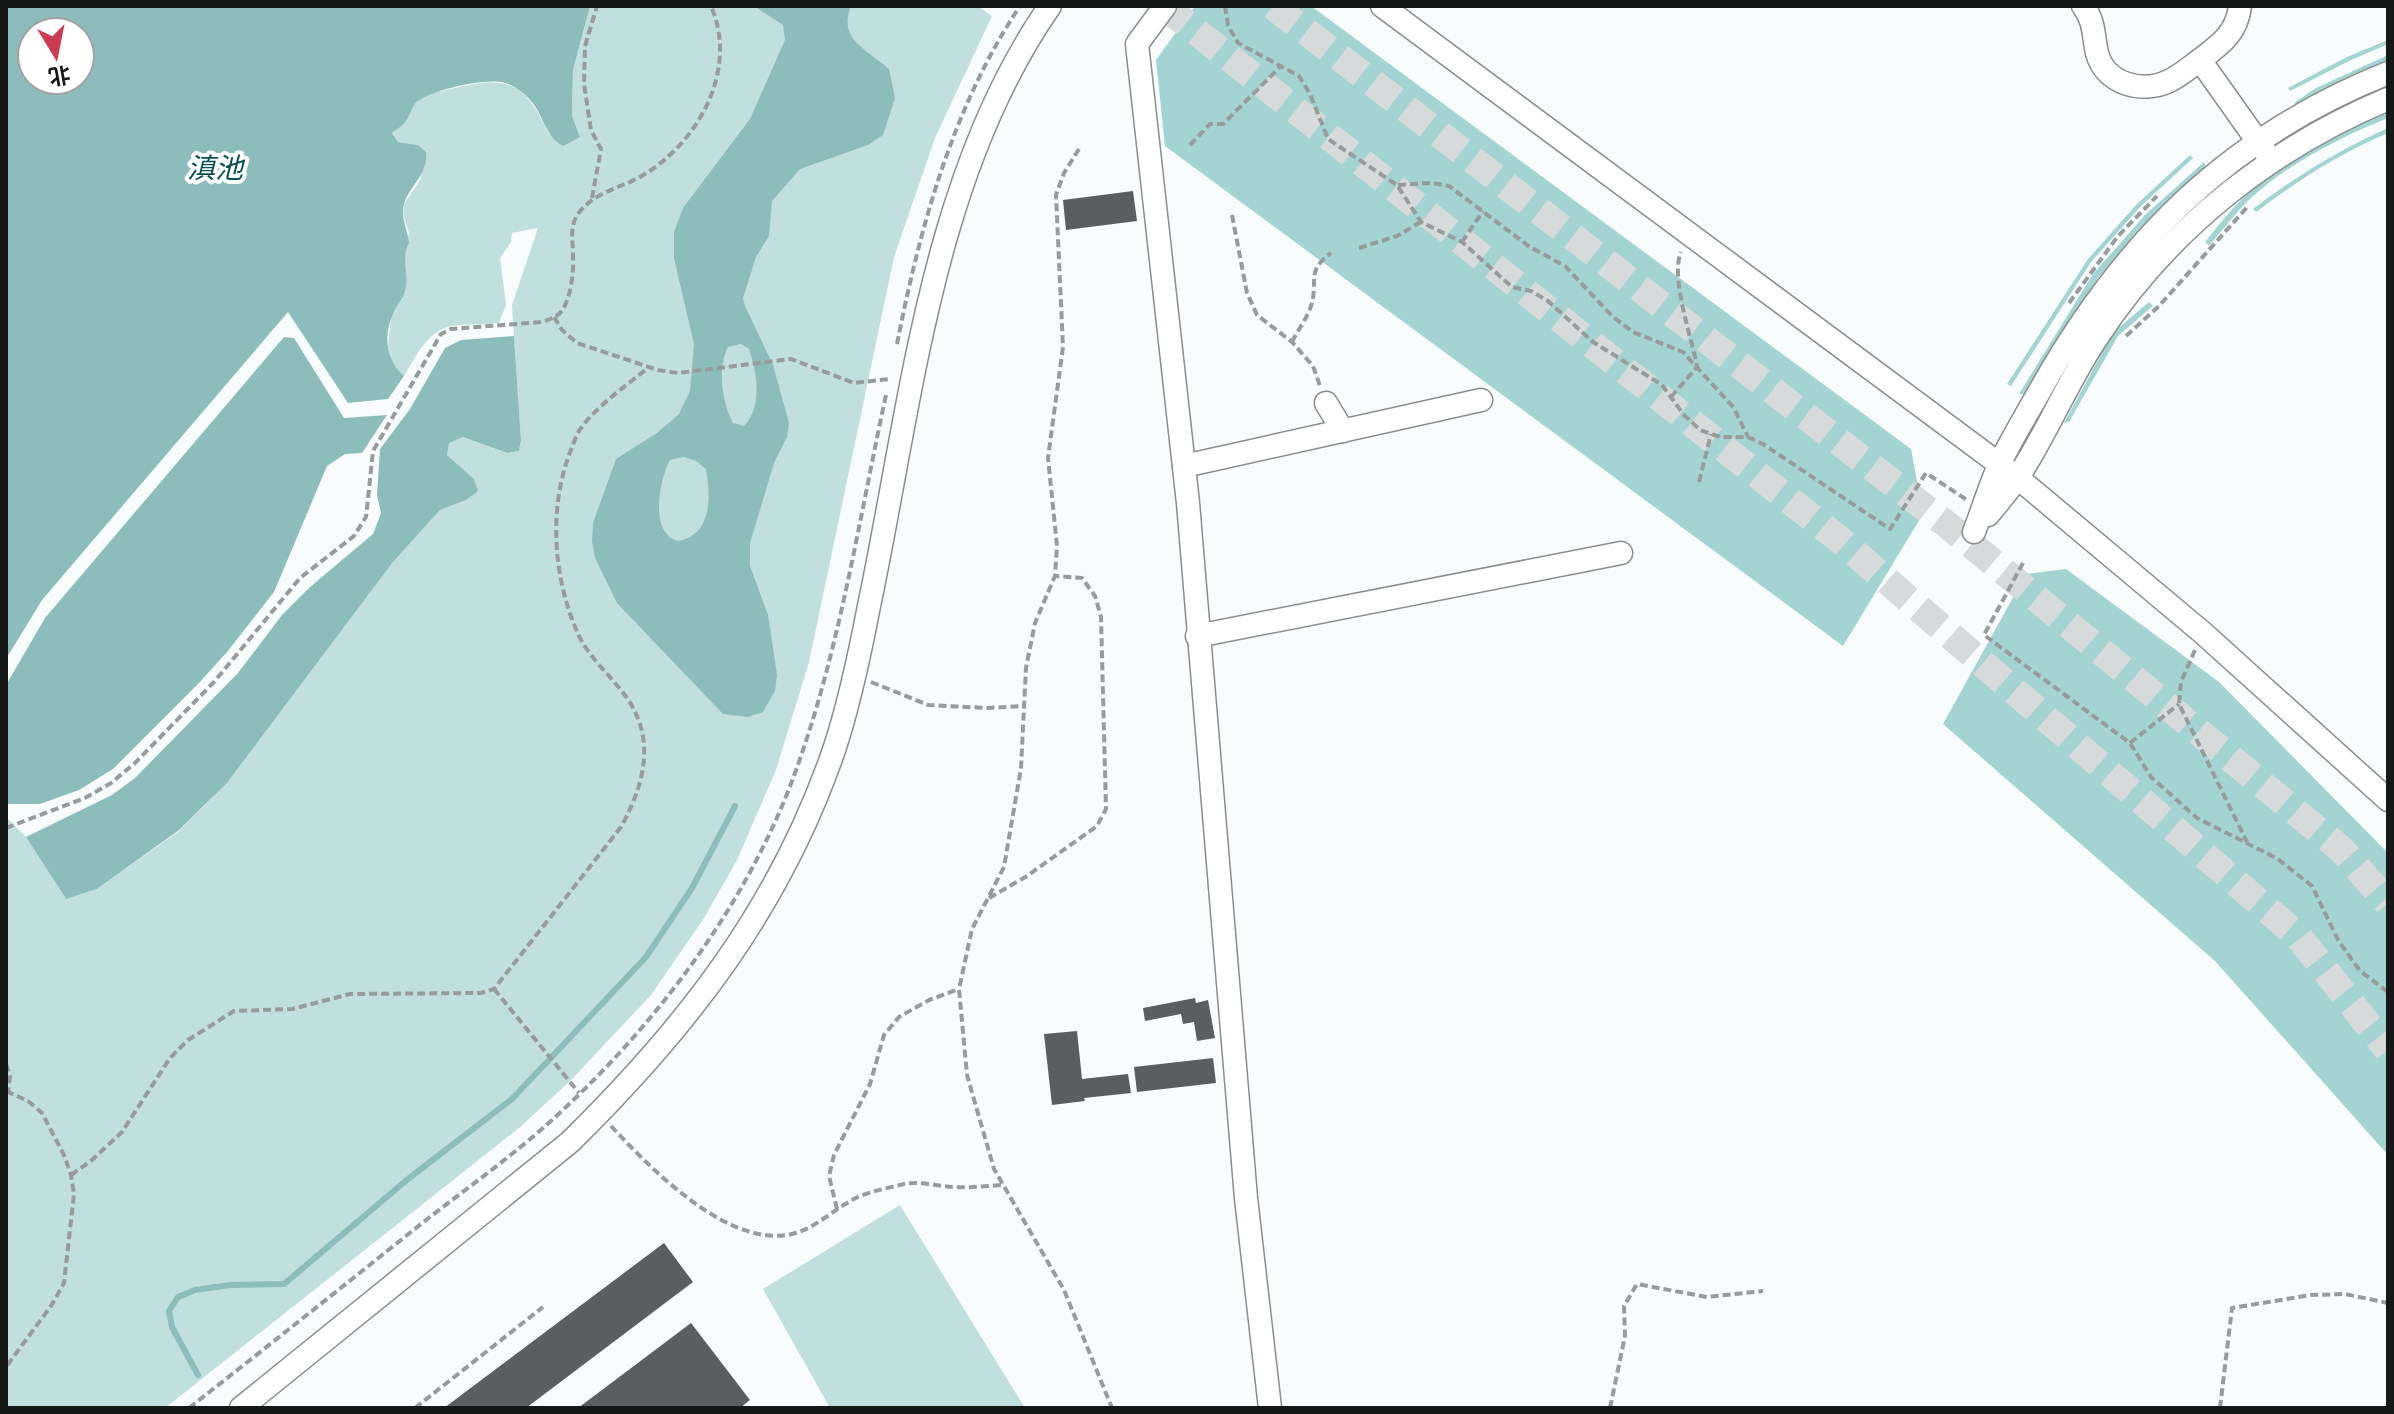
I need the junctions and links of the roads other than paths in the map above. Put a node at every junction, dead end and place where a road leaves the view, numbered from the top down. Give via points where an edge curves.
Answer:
1 (1050, 6) edge
2 (1165, 6) edge
3 (1382, 6) edge
4 (2083, 6) edge
5 (2240, 6) edge
6 (2200, 60) junction
7 (2388, 73) edge
8 (2388, 99) edge
9 (2258, 142) junction
10 (2271, 161) junction
11 (1481, 400) dead end
12 (1326, 403) road end
13 (1343, 431) junction
14 (1184, 466) junction
15 (2008, 471) junction
16 (1983, 510) road end
17 (1621, 553) dead end
18 (1197, 636) junction
19 (2388, 800) edge
20 (241, 1408) edge
21 (1270, 1408) edge

1 - 20 street via 997,100 951,217 930,295 855,676 811,809 774,887 685,1020 570,1142
2 - 14 street via 1137,44
3 - 15 street
4 - 6 street via 2092,21 2101,63 2118,80 2158,85
5 - 6 street via 2228,39
6 - 9 street
7 - 9 street via 2326,101
8 - 10 street
9 - 10 street
9 - 15 street via 2190,194 2130,256 2077,327
10 - 15 street via 2198,218 2151,267
11 - 13 street
12 - 13 street
13 - 14 street
14 - 18 street
15 - 16 street via 1974,532
15 - 19 street via 2203,633
17 - 18 street
18 - 21 street via 1246,1198

